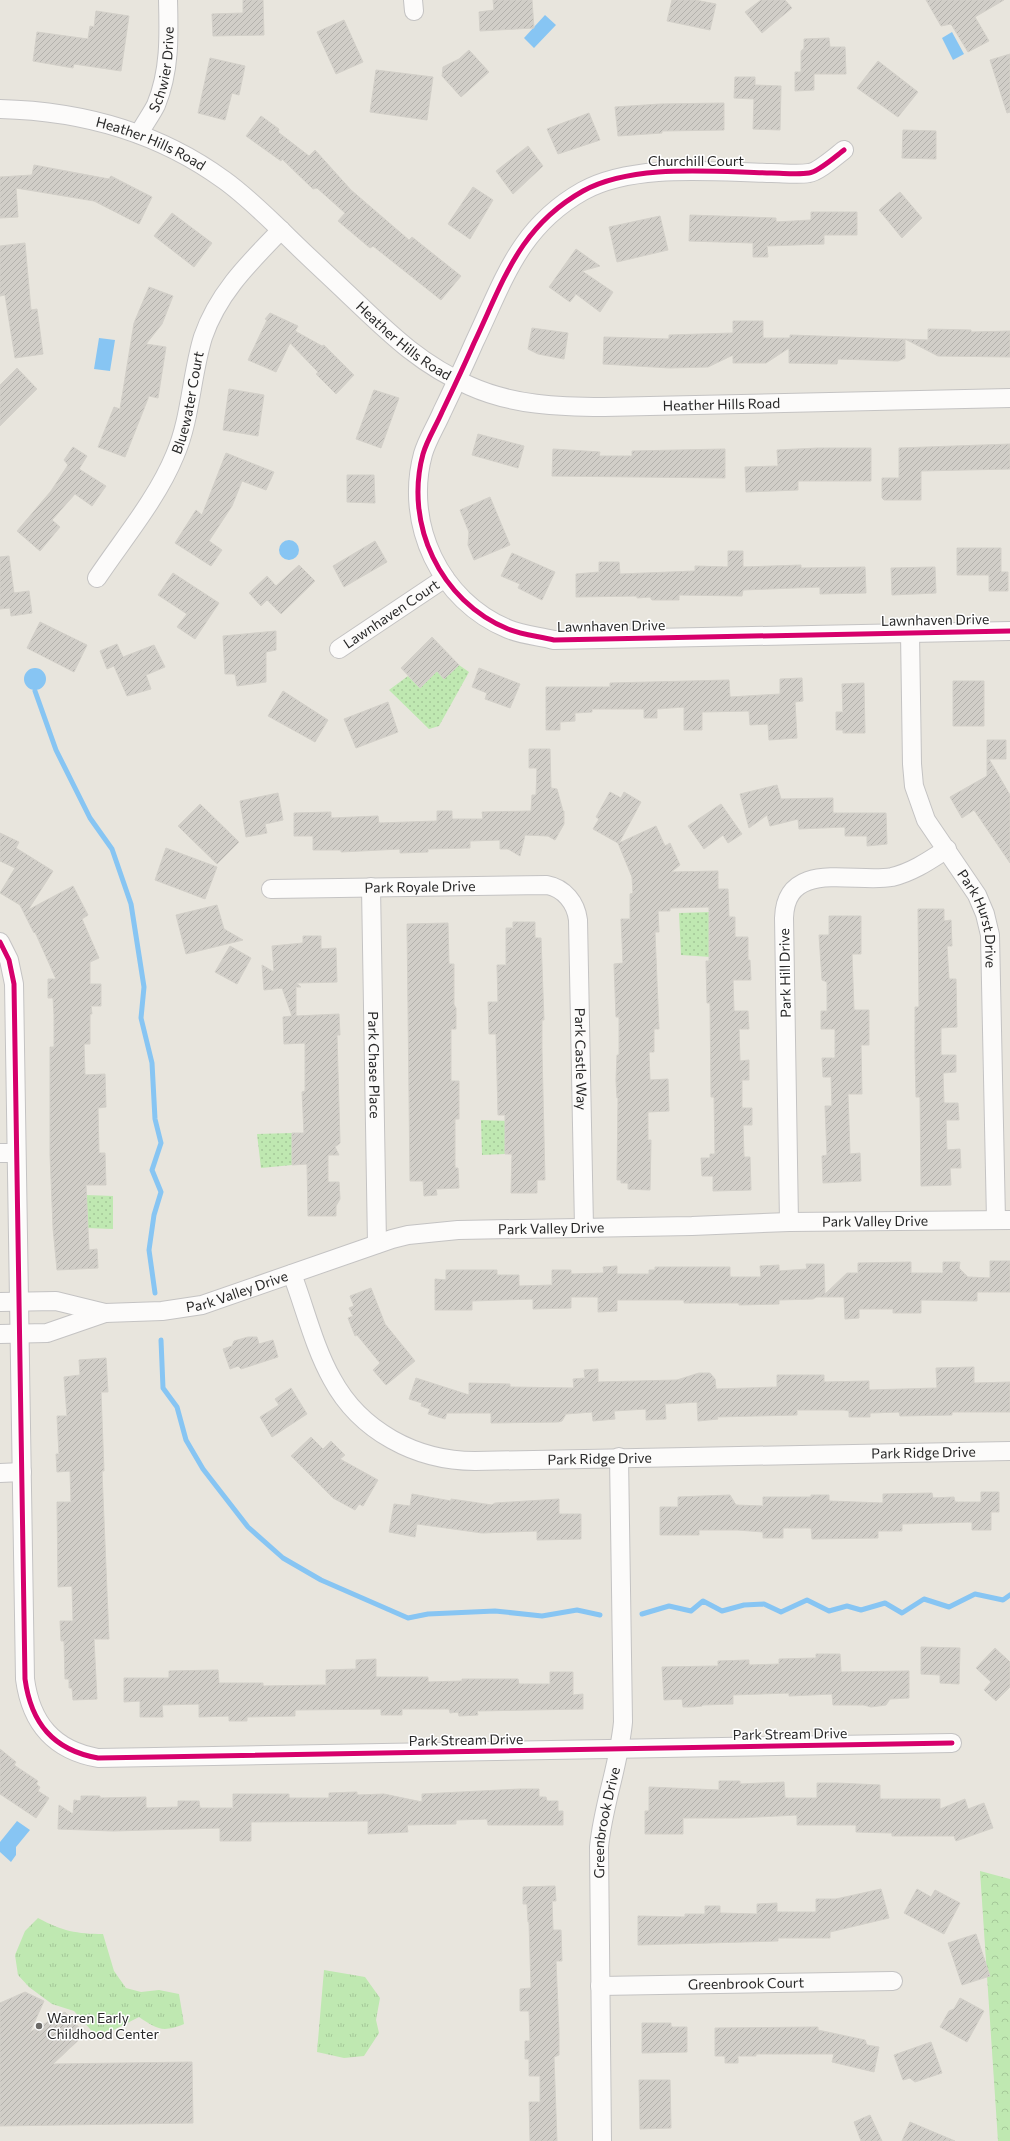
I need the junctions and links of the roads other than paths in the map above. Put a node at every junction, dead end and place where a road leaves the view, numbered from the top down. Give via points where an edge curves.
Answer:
1 (168, 0) edge
2 (0, 109) edge
3 (139, 134) junction
4 (844, 150) dead end
5 (281, 230) junction
6 (457, 380) junction
7 (1010, 398) edge
8 (97, 578) dead end
9 (445, 578) junction
10 (1010, 631) edge
11 (910, 633) junction
12 (339, 649) dead end
13 (947, 848) junction
14 (371, 886) junction
15 (271, 889) dead end
16 (565, 894) joint
17 (0, 942) edge
18 (8, 1153) edge
19 (1003, 1220) edge
20 (789, 1222) junction
21 (584, 1227) junction
22 (377, 1244) junction
23 (292, 1274) junction
24 (19, 1301) junction
25 (0, 1302) edge
26 (105, 1312) junction
27 (19, 1333) junction
28 (0, 1334) edge
29 (1010, 1451) edge
30 (619, 1457) junction
31 (22, 1472) junction
32 (0, 1473) edge
33 (952, 1743) dead end
34 (620, 1748) junction
35 (893, 1981) dead end
36 (600, 1986) junction
37 (602, 2141) edge

1 - 3 street, Schwier Drive via 169,49 166,71 155,106
2 - 3 street, Heather Hills Road via 41,110 82,117
3 - 5 street, Heather Hills Road via 167,146 224,179
4 - 6 street, Churchill Court via 811,173 653,172 621,176 584,190 551,212 529,236 509,269
5 - 6 street, Heather Hills Road via 400,344
5 - 8 street, Bluewater Court via 238,275 216,306 201,346 183,432 166,477
6 - 7 street, Heather Hills Road via 505,398 547,405 594,407
6 - 9 street, Lawnhaven Drive via 425,448 418,488 422,528 429,550
9 - 11 street, Lawnhaven Drive via 455,592 479,612 507,629 554,640
9 - 12 street, Lawnhaven Court
10 - 11 street, Lawnhaven Drive
11 - 13 street, Park Hurst Drive via 914,786 926,820
13 - 19 street, Park Hurst Drive via 977,895 986,914 990,935
13 - 20 street, Park Hill Drive via 927,863 892,877 823,877 811,880 795,890 786,905 784,918
14 - 15 street, Park Royale Drive
14 - 16 street, Park Royale Drive via 547,885
14 - 22 street, Park Chase Place
16 - 21 street, Park Castle Way via 574,904 578,920
17 - 18 street, Park Stream Drive via 8,956 13,976
18 - 24 street, Park Stream Drive
19 - 20 street, Park Valley Drive
20 - 21 street, Park Valley Drive
21 - 22 street, Park Valley Drive via 458,1230 408,1235
22 - 23 street, Park Valley Drive
23 - 26 street, Park Valley Drive via 202,1305 162,1311
23 - 30 street, Park Ridge Drive via 332,1380 356,1413 388,1438 418,1452 458,1461
24 - 25 street, Park Valley Drive
24 - 26 street, Park Valley Drive via 56,1301
24 - 27 street, Park Stream Drive
26 - 27 street, Park Valley Drive via 47,1333
27 - 28 street, Park Valley Drive
27 - 31 street, Park Stream Drive
29 - 30 street, Park Ridge Drive
30 - 34 street, Greenbrook Drive via 623,1712
31 - 32 street
31 - 34 street, Park Stream Drive via 26,1679 30,1705 37,1719 53,1739 74,1752 98,1758
33 - 34 street, Park Stream Drive
34 - 36 street, Greenbrook Drive via 599,1848
35 - 36 street, Greenbrook Court
36 - 37 street, Greenbrook Drive

